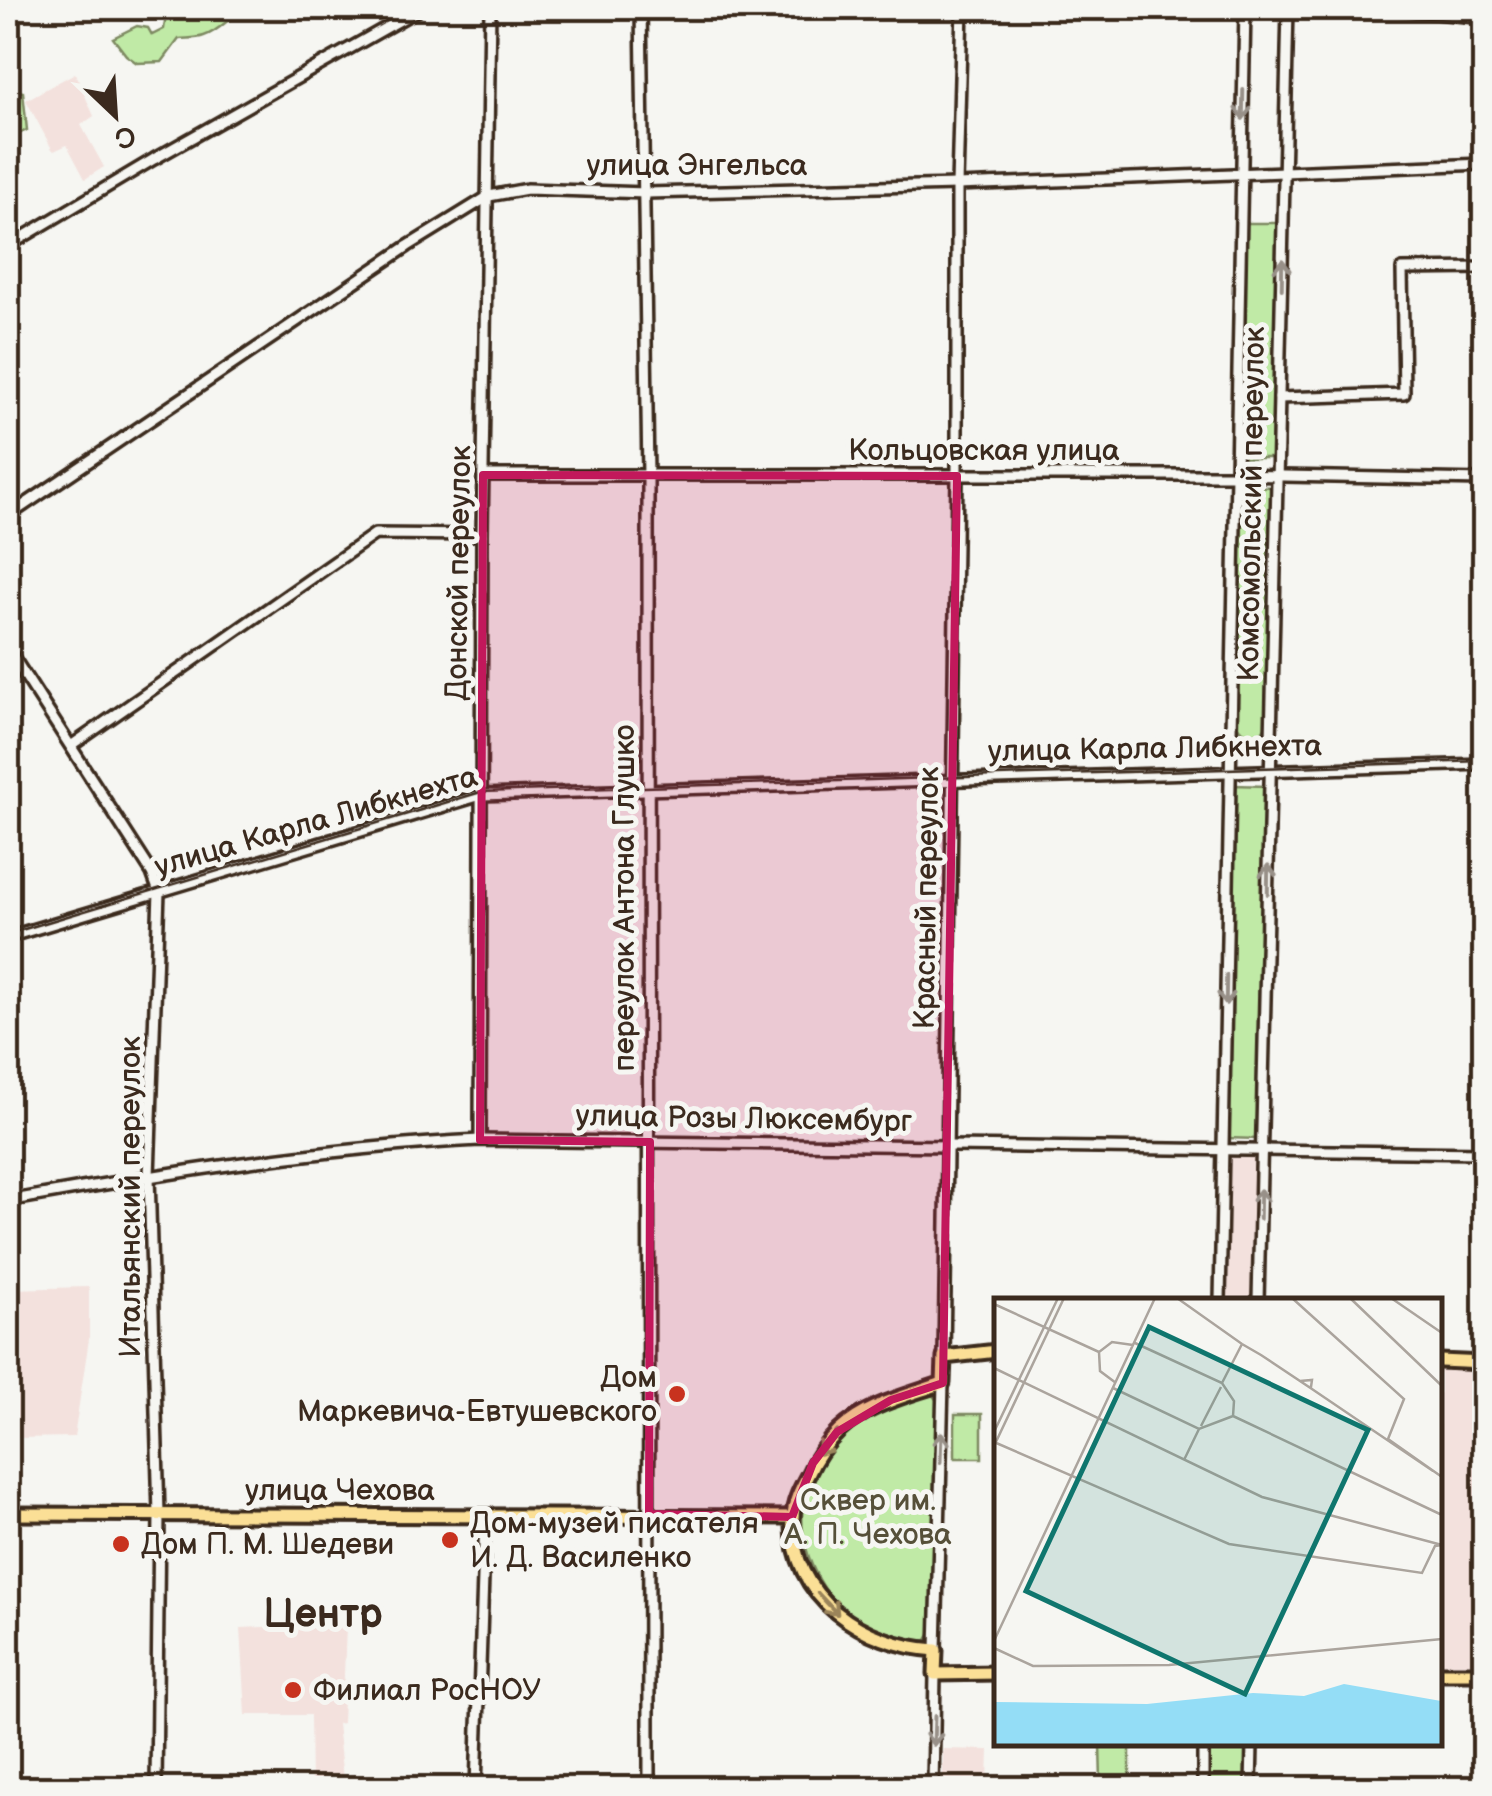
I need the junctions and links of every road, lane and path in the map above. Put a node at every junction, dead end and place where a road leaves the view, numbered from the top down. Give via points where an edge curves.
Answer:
1 (422, 8) edge
2 (490, 8) edge
3 (641, 8) edge
4 (962, 8) edge
5 (1245, 8) edge
6 (1288, 8) edge
7 (1388, 8) edge
8 (1484, 18) edge
9 (1484, 164) edge
10 (1284, 172) junction
11 (1242, 174) junction
12 (957, 185) junction
13 (646, 193) junction
14 (490, 196) junction
15 (8, 246) edge
16 (1484, 268) edge
17 (1279, 398) junction
18 (484, 475) junction
19 (648, 475) junction
20 (1236, 475) junction
21 (958, 476) junction
22 (1277, 477) junction
23 (1484, 480) edge
24 (8, 516) edge
25 (482, 535) junction
26 (8, 649) edge
27 (72, 746) junction
28 (1484, 764) edge
29 (1230, 770) junction
30 (1270, 770) junction
31 (953, 778) junction
32 (649, 791) junction
33 (481, 795) junction
34 (160, 892) junction
35 (8, 937) edge
36 (480, 1140) junction
37 (650, 1142) junction
38 (948, 1145) junction
39 (1223, 1148) junction
40 (1262, 1149) junction
41 (1484, 1153) edge
42 (148, 1176) junction
43 (8, 1201) edge
44 (1220, 1298) edge
45 (1258, 1298) edge
46 (994, 1351) edge
47 (944, 1357) junction
48 (1442, 1362) edge
49 (1484, 1363) edge
50 (944, 1383) junction
51 (8, 1514) edge
52 (159, 1514) junction
53 (649, 1514) junction
54 (485, 1516) junction
55 (792, 1516) junction
56 (936, 1650) junction
57 (1442, 1673) edge
58 (1484, 1673) edge
59 (936, 1674) junction
60 (994, 1674) edge
61 (1203, 1746) edge
62 (1252, 1746) edge
63 (156, 1788) edge
64 (476, 1788) edge
65 (648, 1788) edge
66 (932, 1788) edge
67 (1203, 1788) edge
68 (1251, 1788) edge

1 - 15 street
2 - 14 street, Донской переулок
3 - 13 street, переулок Антона Глушко
4 - 12 street, Красный переулок
5 -> 11 street, Комсомольский переулок
6 - 10 street, Комсомольский переулок
7 - 8 street
9 - 10 street, улица Энгельса
10 - 11 street, улица Энгельса
17 -> 10 street, Комсомольский переулок
11 - 12 street, улица Энгельса
11 - 20 street, Комсомольский переулок
12 - 13 street, улица Энгельса
12 - 21 street, Красный переулок
13 - 14 street, улица Энгельса via 527,190
13 - 19 street, переулок Антона Глушко
14 - 18 street, Донской переулок
14 - 24 street, улица Энгельса
16 - 17 street via 1402,269 1404,394
17 - 22 street, Комсомольский переулок
18 - 19 street, Кольцовская улица
18 - 25 street, Донской переулок
19 - 21 street, Кольцовская улица
19 - 32 street, переулок Антона Глушко
20 - 21 street, Кольцовская улица
20 - 22 street, Кольцовская улица
20 - 29 street, Комсомольский переулок
21 - 31 street, Красный переулок
22 - 23 street, Кольцовская улица
22 - 30 street, Комсомольский переулок
25 - 27 street via 375,534
25 - 33 street, Донской переулок
26 - 27 street
27 - 34 street
28 - 30 street, улица Карла Либкнехта
29 - 30 street, улица Карла Либкнехта
29 - 31 street, улица Карла Либкнехта
29 -> 39 street, Комсомольский переулок
40 -> 30 street, Комсомольский переулок
31 - 32 street, улица Карла Либкнехта
31 - 38 street, Красный переулок
32 - 33 street, улица Карла Либкнехта
32 - 37 street, переулок Антона Глушко
33 - 34 street, улица Карла Либкнехта
33 - 36 street, Донской переулок
34 - 35 street, улица Карла Либкнехта
34 - 42 street, Итальянский переулок
36 - 37 street, улица Розы Люксембург
36 - 42 street, улица Розы Люксембург
37 - 38 street, улица Розы Люксембург
37 - 53 street, переулок Антона Глушко
38 - 39 street, улица Розы Люксембург
38 - 47 street, Красный переулок
39 - 40 street, улица Розы Люксембург
39 - 44 street, Комсомольский переулок
40 - 41 street, улица Розы Люксембург
45 -> 40 street, Комсомольский переулок
42 - 43 street, улица Розы Люксембург
42 - 52 street, Итальянский переулок
46 - 47 main road
47 - 50 main road, Красный переулок
48 - 49 main road
50 -> 55 main road via 891,1400 836,1432 813,1464
56 -> 50 street, Красный переулок
51 - 52 main road, улица Чехова
52 - 54 main road, улица Чехова
52 - 63 street, Итальянский переулок
53 - 54 main road, улица Чехова
53 - 55 main road, улица Чехова
53 - 65 street, переулок Антона Глушко
54 - 64 street
55 -> 56 main road via 805,1573 828,1607 880,1640
56 - 59 main road, Красный переулок
57 - 58 main road
59 - 60 main road
59 -> 66 street, Красный переулок
61 - 67 street
62 - 68 street

